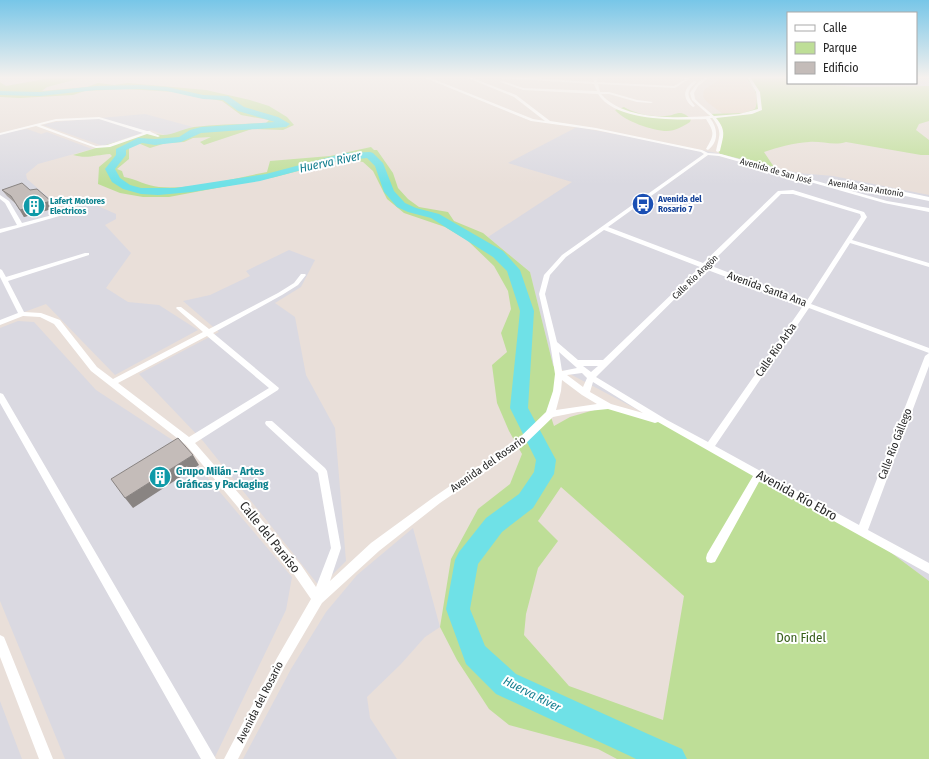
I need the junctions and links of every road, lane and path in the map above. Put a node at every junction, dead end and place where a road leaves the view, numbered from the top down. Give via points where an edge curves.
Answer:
1 (511, 112) edge
2 (518, 112) edge
3 (533, 112) edge
4 (631, 112) edge
5 (701, 112) edge
6 (706, 112) edge
7 (755, 112) edge
8 (541, 119) junction
9 (36, 125) junction
10 (149, 132) junction
11 (0, 134) edge
12 (158, 136) dead end
13 (706, 151) junction
14 (718, 153) junction
15 (835, 184) junction
16 (0, 197) edge
17 (929, 199) edge
18 (929, 210) edge
19 (862, 213) joint
20 (60, 215) dead end
21 (21, 226) junction
22 (604, 228) junction
23 (0, 232) edge
24 (848, 240) junction
25 (87, 254) dead end
26 (929, 265) edge
27 (706, 266) junction
28 (0, 271) edge
29 (303, 275) dead end
30 (5, 280) junction
31 (808, 304) junction
32 (179, 308) dead end
33 (22, 314) junction
34 (0, 323) edge
35 (209, 332) junction
36 (554, 343) junction
37 (929, 351) edge
38 (929, 356) edge
39 (576, 363) junction
40 (606, 363) junction
41 (583, 370) junction
42 (559, 374) junction
43 (591, 377) junction
44 (114, 382) junction
45 (585, 393) junction
46 (0, 396) edge
47 (608, 406) junction
48 (550, 414) junction
49 (664, 422) junction
50 (269, 423) dead end
51 (189, 442) junction
52 (709, 447) junction
53 (759, 474) junction
54 (862, 531) junction
55 (711, 558) dead end
56 (929, 569) edge
57 (318, 598) junction
58 (0, 641) edge
59 (46, 759) edge
60 (209, 759) edge
61 (231, 759) edge

1 - 8 street
2 - 8 street
3 - 8 street
4 - 7 street via 662,118
5 - 13 street via 714,127 715,138
6 - 14 street via 720,127 722,138
8 - 13 street, Avenida de San José
9 - 10 street via 56,120 99,118
9 - 10 street via 96,147 108,146
9 - 11 street
10 - 12 street
13 - 14 street, Avenida de San José
13 - 22 street, Avenida del Rosario
14 - 15 street, Avenida de San José via 802,178
15 - 17 street, Avenida San Antonio via 886,190
15 - 18 street, Avenida de San José via 886,202
16 - 21 street via 7,202
19 - 24 street, Calle Río Arba via 864,218
19 - 27 street, Calle Río Aragón via 784,191 779,193
20 - 21 street
21 - 23 street
22 - 27 street, Avenida Santa Ana
22 - 36 street, Avenida del Rosario via 564,256 547,275 542,294
24 - 26 street
24 - 31 street, Calle Río Arba
25 - 30 street
27 - 31 street, Avenida Santa Ana
27 - 40 street, Calle Río Aragón
28 - 30 street
29 - 35 street via 296,284
30 - 33 street
31 - 37 street, Avenida Santa Ana
31 - 52 street, Calle Río Arba
32 - 35 street
33 - 34 street
33 - 44 street, Calle del Paraíso via 41,315 57,322 94,369
35 - 44 street
35 - 51 street via 275,388
36 - 39 street, Avenida Río Ebro
36 - 42 street, Avenida del Rosario
38 - 54 street, Calle Río Gállego
39 - 40 street
39 - 41 street, Avenida Río Ebro
40 - 43 street, Calle Río Aragón
41 - 42 street
41 - 43 street, Avenida Río Ebro
42 - 45 street, Avenida Río Ebro
42 - 48 street, Avenida del Rosario
43 - 45 street, Calle Río Aragón
43 - 49 street, Avenida Río Ebro
44 - 51 street, Calle del Paraíso
45 - 47 street, Avenida Río Ebro
46 - 60 street
47 - 48 street, Avenida Río Ebro
47 - 49 street, Avenida Río Ebro
48 - 57 street, Avenida del Rosario via 520,443 437,500 375,547
49 - 52 street, Avenida Río Ebro
50 - 57 street via 322,471 336,548
51 - 57 street, Calle del Paraíso via 297,569
52 - 53 street, Avenida Río Ebro
53 - 54 street, Avenida Río Ebro
53 - 55 street
54 - 56 street, Avenida Río Ebro
57 - 61 street, Avenida del Rosario via 281,662
58 - 59 street

